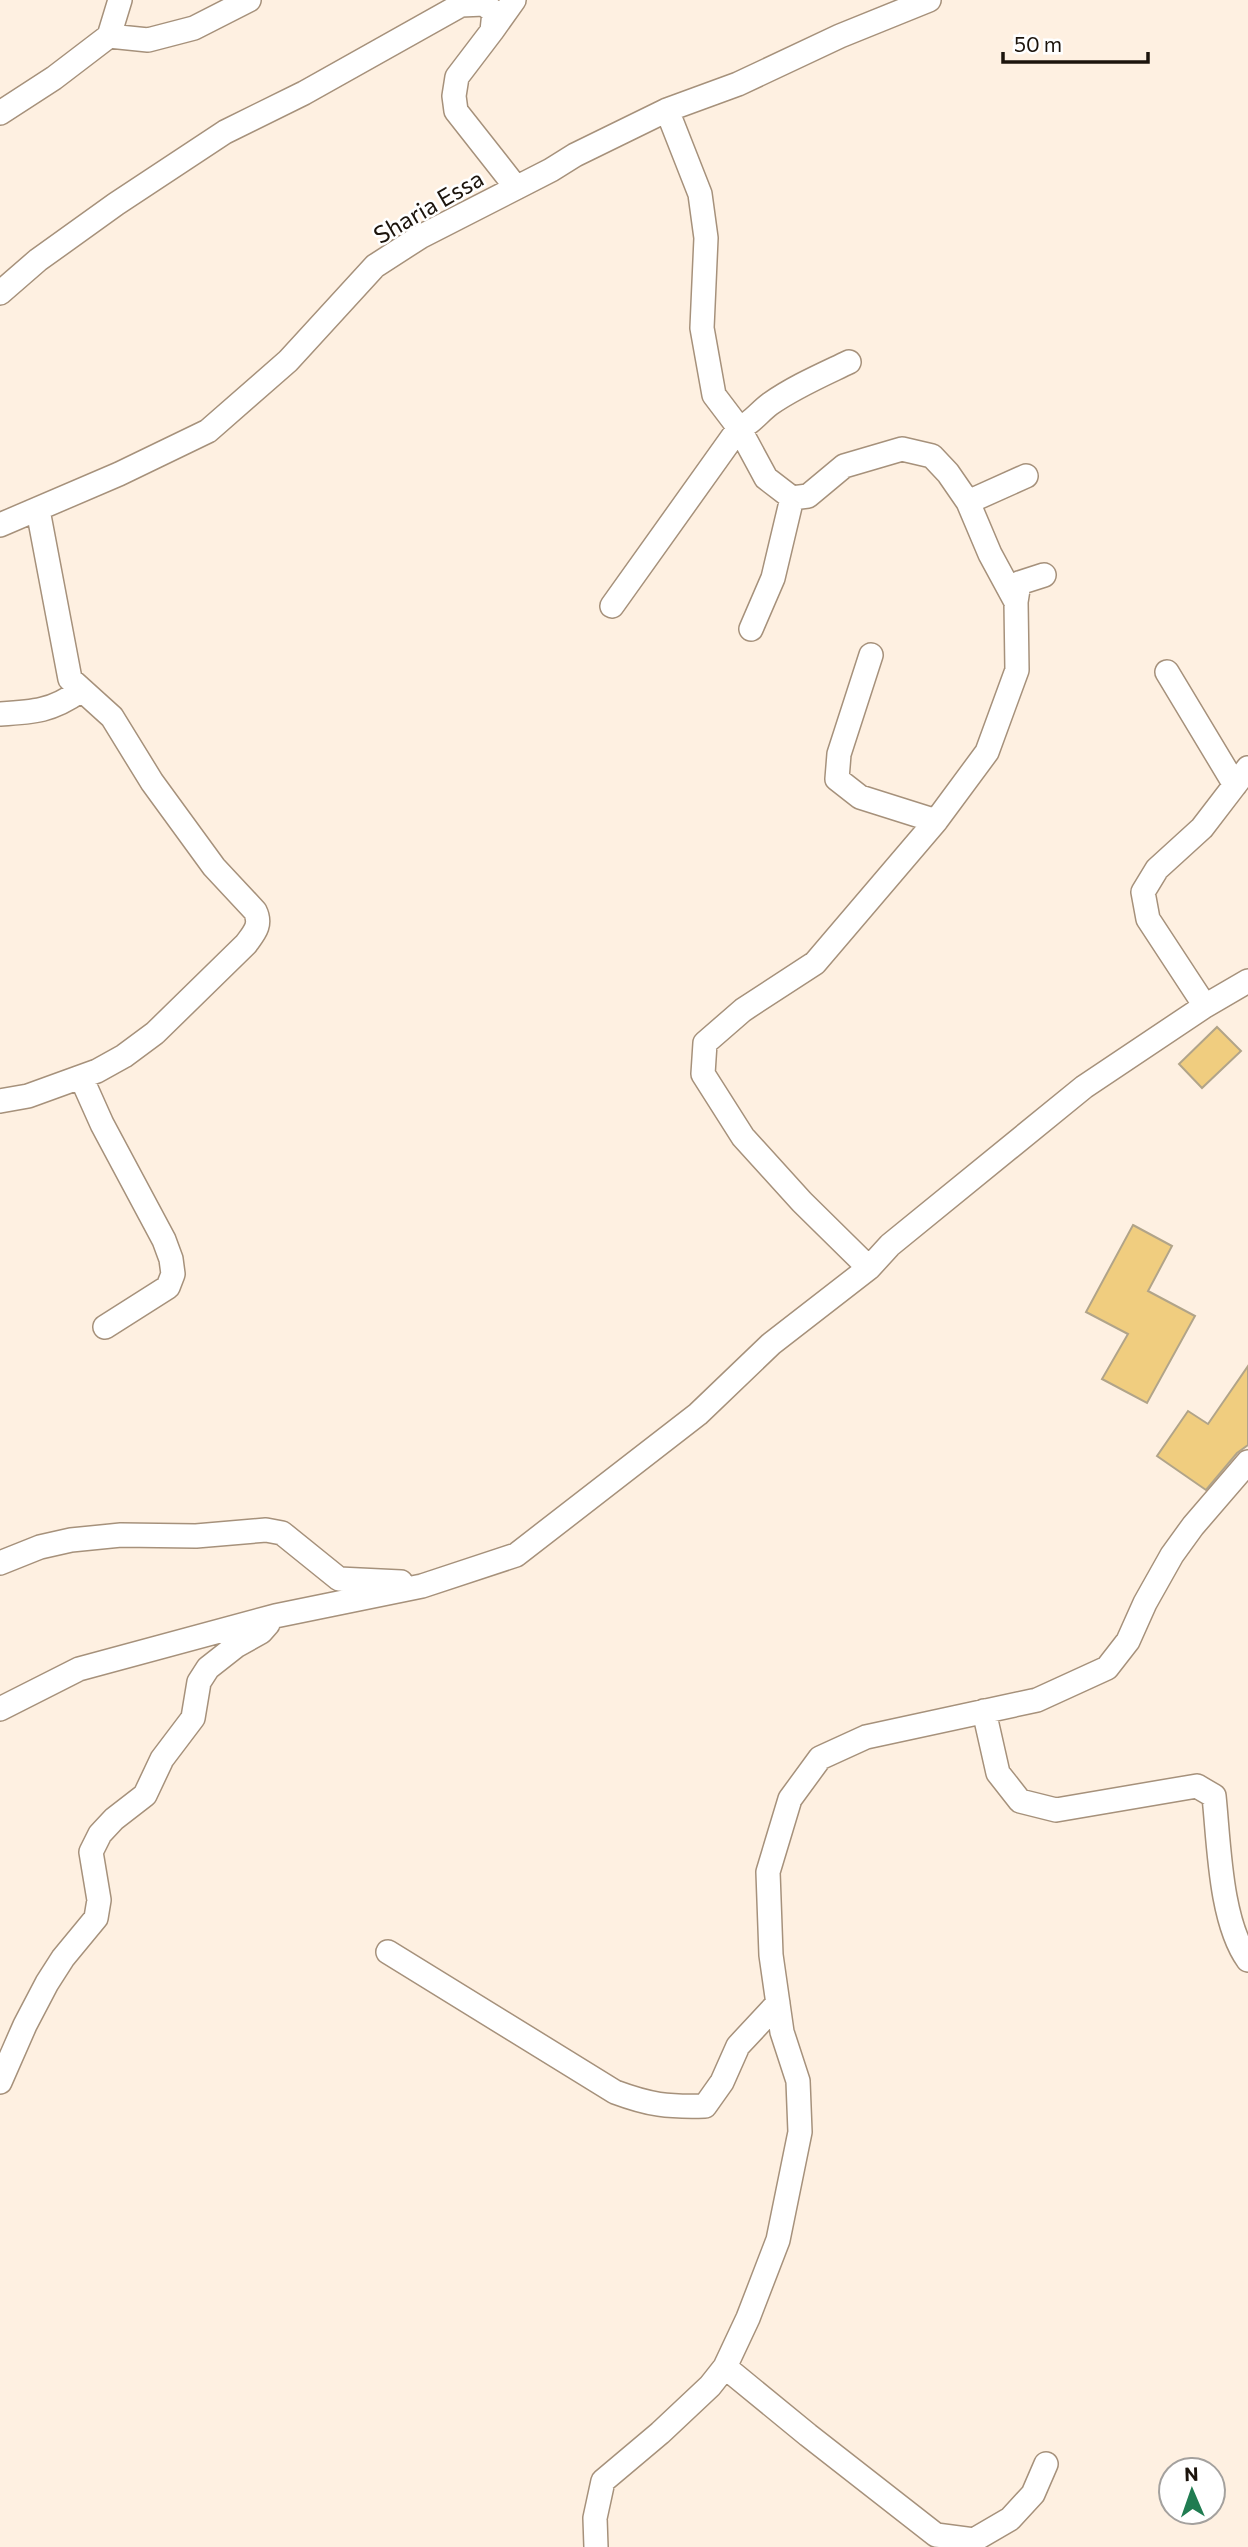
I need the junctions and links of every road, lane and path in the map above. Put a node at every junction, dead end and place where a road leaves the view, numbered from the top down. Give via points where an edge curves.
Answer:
1 (120, 0) edge
2 (249, 0) edge
3 (514, 0) edge
4 (929, 0) edge
5 (492, 30) junction
6 (109, 36) junction
7 (667, 110) junction
8 (0, 113) edge
9 (515, 186) junction
10 (0, 293) edge
11 (849, 362) dead end
12 (739, 428) junction
13 (1026, 476) dead end
14 (792, 498) junction
15 (968, 502) junction
16 (38, 510) junction
17 (0, 525) edge
18 (1044, 575) dead end
19 (1016, 602) junction
20 (612, 606) dead end
21 (751, 629) dead end
22 (871, 655) dead end
23 (1167, 672) dead end
24 (80, 691) junction
25 (0, 714) edge
26 (1241, 777) edge
27 (936, 821) junction
28 (1248, 981) edge
29 (1205, 1006) junction
30 (81, 1077) junction
31 (0, 1101) edge
32 (869, 1268) junction
33 (105, 1327) dead end
34 (1248, 1462) edge
35 (0, 1563) edge
36 (422, 1586) junction
37 (275, 1616) junction
38 (0, 1709) edge
39 (984, 1711) junction
40 (388, 1952) dead end
41 (1248, 1959) edge
42 (778, 2003) junction
43 (0, 2082) edge
44 (725, 2367) junction
45 (1046, 2464) dead end
46 (596, 2547) edge

1 - 6 street
2 - 6 street via 194,28 148,40
3 - 5 street
4 - 7 street, Sharia Essa via 738,84
5 - 9 street via 457,77 456,111
5 - 10 street via 494,12 484,5 461,5 225,132 116,204
6 - 8 street
7 - 9 street, Sharia Essa
7 - 12 street via 700,194 706,238 702,328 713,395
9 - 16 street, Sharia Essa via 375,266 288,361 208,430
11 - 12 street via 810,380
12 - 14 street via 766,478
12 - 20 street
13 - 15 street
14 - 15 street via 808,496 844,467 902,449 932,456
14 - 21 street via 773,579
15 - 19 street
16 - 17 street, Sharia Essa
16 - 24 street via 70,679
18 - 19 street via 1019,583
19 - 27 street via 1017,670 987,752
22 - 27 street via 839,754 837,779 860,797
23 - 26 street
24 - 25 street via 60,705 40,711
24 - 30 street via 112,718 214,867 257,916 257,929 246,944 155,1032 124,1056
26 - 29 street via 1202,828 1157,869 1143,892 1148,919
27 - 32 street via 815,963 743,1010 705,1043 703,1073 743,1137
28 - 29 street
29 - 32 street via 1084,1087
30 - 31 street
30 - 33 street via 164,1240 173,1274 168,1287
32 - 36 street via 771,1344 698,1414 516,1555
34 - 39 street via 1172,1555 1128,1642 1107,1668 1037,1700
35 - 36 street via 71,1540 266,1530 282,1533 339,1579 394,1580
36 - 37 street
37 - 38 street via 79,1669
37 - 43 street via 261,1632 208,1668 199,1682 192,1718 162,1759 145,1795 100,1834 91,1852 99,1900 96,1918 47,1983
39 - 41 street via 998,1773 1020,1801 1056,1810 1197,1786 1214,1796 1221,1876 1239,1947
39 - 42 street via 866,1737 843,1747 821,1758 789,1799 768,1872
40 - 42 street via 615,2092 648,2104 705,2106 738,2046
42 - 44 street via 798,2081 800,2132 778,2240
44 - 45 street via 936,2535 974,2540 1010,2519 1033,2494
44 - 46 street via 710,2386 603,2482 595,2518

